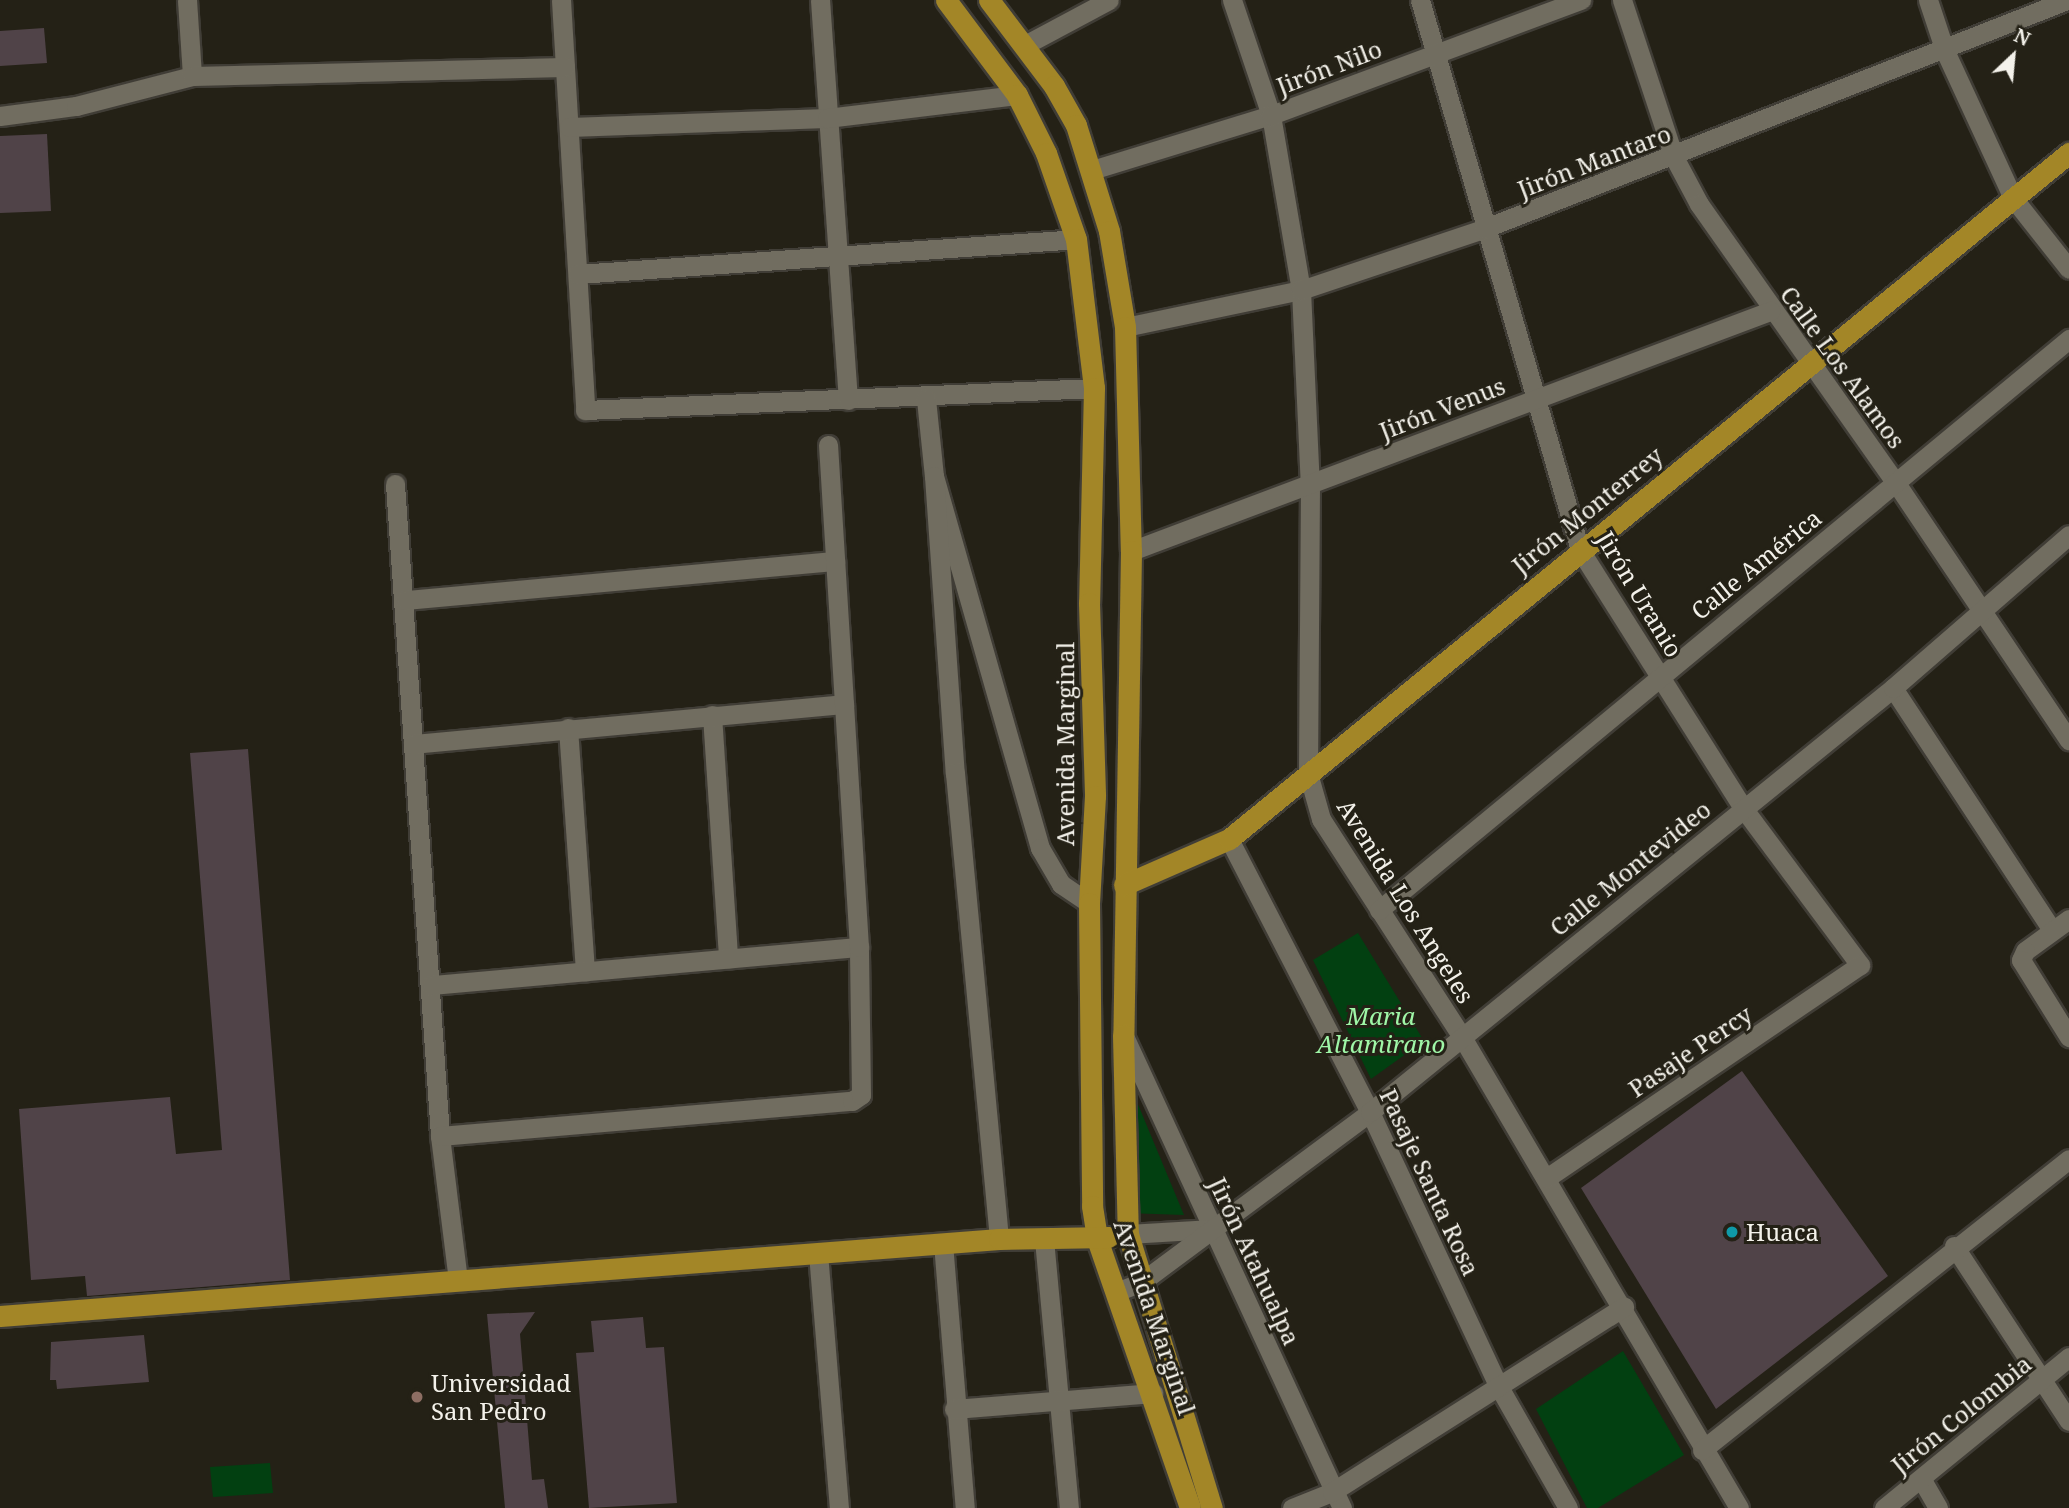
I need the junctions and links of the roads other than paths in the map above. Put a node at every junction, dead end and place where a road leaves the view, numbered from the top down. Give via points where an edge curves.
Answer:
1 (187, 0) edge
2 (561, 0) edge
3 (820, 0) edge
4 (946, 0) edge
5 (989, 0) edge
6 (1109, 0) edge
7 (1232, 0) edge
8 (1420, 0) edge
9 (1581, 0) edge
10 (1622, 0) edge
11 (1928, 0) edge
12 (2067, 0) edge
13 (1025, 45) junction
14 (1945, 51) junction
15 (1436, 53) junction
16 (565, 67) junction
17 (192, 76) junction
18 (1017, 95) junction
19 (1271, 115) junction
20 (0, 116) edge
21 (827, 117) junction
22 (569, 127) junction
23 (2069, 153) edge
24 (1674, 157) junction
25 (1092, 170) junction
26 (2013, 198) junction
27 (1483, 229) junction
28 (1076, 239) junction
29 (836, 255) junction
30 (2069, 269) edge
31 (579, 274) junction
32 (1301, 290) junction
33 (1770, 311) junction
34 (1125, 327) junction
35 (2069, 338) edge
36 (1810, 360) junction
37 (1094, 388) junction
38 (1537, 397) junction
39 (926, 399) junction
40 (848, 400) junction
41 (828, 445) dead end
42 (934, 476) junction
43 (1896, 483) junction
44 (395, 484) dead end
45 (1310, 486) junction
46 (2069, 535) edge
47 (1580, 550) junction
48 (1131, 551) junction
49 (835, 561) junction
50 (406, 600) junction
51 (1983, 612) junction
52 (1660, 674) junction
53 (1893, 688) junction
54 (844, 704) junction
55 (712, 715) junction
56 (568, 728) junction
57 (2069, 740) edge
58 (413, 744) junction
59 (1308, 773) junction
60 (1743, 808) junction
61 (1229, 839) junction
62 (1124, 885) junction
63 (1089, 903) junction
64 (1379, 910) junction
65 (2069, 919) edge
66 (2052, 930) junction
67 (859, 947) junction
68 (728, 958) junction
69 (1860, 965) joint
70 (585, 971) junction
71 (432, 985) junction
72 (1123, 1035) junction
73 (1462, 1037) junction
74 (2069, 1037) edge
75 (1370, 1112) junction
76 (440, 1136) junction
77 (2069, 1159) edge
78 (1547, 1178) junction
79 (1213, 1229) junction
80 (1128, 1234) junction
81 (999, 1239) junction
82 (1044, 1239) junction
83 (1097, 1239) junction
84 (943, 1244) junction
85 (1954, 1246) junction
86 (818, 1254) junction
87 (458, 1281) junction
88 (1140, 1283) junction
89 (1116, 1292) junction
90 (1624, 1307) junction
91 (0, 1316) edge
92 (2069, 1357) edge
93 (2044, 1377) junction
94 (1499, 1387) junction
95 (1153, 1393) junction
96 (1061, 1401) junction
97 (954, 1409) junction
98 (2069, 1421) edge
99 (1702, 1450) junction
100 (1922, 1480) junction
101 (1337, 1500) edge
102 (839, 1508) edge
103 (965, 1508) edge
104 (1069, 1508) edge
105 (1190, 1508) edge
106 (1212, 1508) edge
107 (1292, 1508) edge
108 (1568, 1508) edge
109 (1740, 1508) edge
110 (1884, 1508) edge
111 (1938, 1508) edge

1 - 17 street
2 - 16 street
3 - 21 street
4 - 18 main road, Avenida Marginal
5 - 13 main road, Avenida Marginal
6 - 13 street
7 - 19 street, Avenida Los Angeles
8 - 15 street, Jirón Uranio
9 - 15 street, Jirón Nilo
10 - 24 street, Calle Los Alamos
11 - 14 street
12 - 14 street, Jirón Mantaro
13 - 25 main road, Avenida Marginal via 1076,125
14 - 24 street, Jirón Mantaro
14 - 26 street
15 - 19 street, Jirón Nilo
15 - 27 street, Jirón Uranio
16 - 17 street
16 - 22 street
17 - 20 street via 76,106
18 - 21 street
18 - 28 main road, Avenida Marginal via 1046,153
19 - 25 street, Jirón Nilo
19 - 32 street, Avenida Los Angeles
21 - 22 street
21 - 29 street
22 - 31 street
23 - 26 main road, Jirón Monterrey
24 - 27 street, Jirón Mantaro
24 - 33 street, Calle Los Alamos
25 - 34 main road, Avenida Marginal
26 - 30 street
26 - 36 main road, Jirón Monterrey
27 - 32 street, Jirón Mantaro
27 - 38 street, Jirón Uranio
28 - 29 street
28 - 37 main road, Avenida Marginal
29 - 31 street
29 - 40 street
31 - 40 street via 585,410
32 - 34 street, Jirón Mantaro
32 - 45 street, Avenida Los Angeles
33 - 36 street, Calle Los Alamos
33 - 38 street, Jirón Venus
34 - 48 main road, Avenida Marginal
35 - 43 street, Calle América
36 - 43 street, Calle Los Alamos
36 - 47 main road, Jirón Monterrey
37 - 39 street
37 - 63 main road, Avenida Marginal via 1089,603 1095,796
38 - 45 street, Jirón Venus
38 - 47 street, Jirón Uranio
39 - 40 street
39 - 42 street
41 - 49 street
42 - 63 street via 1040,848 1060,884
42 - 81 street via 955,773
43 - 51 street, Calle Los Alamos
43 - 52 street, Calle América
44 - 50 street
45 - 48 street, Jirón Venus
45 - 59 street, Avenida Los Angeles
46 - 51 street, Calle Montevideo
47 - 52 street, Jirón Uranio
47 - 59 main road, Jirón Monterrey
48 - 62 main road, Avenida Marginal
49 - 50 street
49 - 54 street
50 - 58 street
51 - 53 street, Calle Montevideo
51 - 57 street, Calle Los Alamos
52 - 60 street, Jirón Uranio
52 - 64 street, Calle América
53 - 60 street, Calle Montevideo
53 - 66 street
54 - 55 street
54 - 67 street
55 - 56 street
55 - 68 street
56 - 58 street
56 - 70 street
58 - 71 street
59 - 61 main road, Jirón Monterrey
59 - 64 street, Avenida Los Angeles via 1321,819
60 - 69 street, Jirón Uranio
60 - 73 street, Calle Montevideo
61 - 62 main road, Jirón Monterrey
61 - 75 street, Pasaje Santa Rosa
62 - 72 main road, Avenida Marginal
63 - 83 main road, Avenida Marginal
64 - 73 street, Avenida Los Angeles
65 - 66 street
66 - 74 street via 2025,951 2025,970
67 - 68 street
67 - 76 street via 864,1082 861,1095 852,1101
68 - 70 street
69 - 78 street, Pasaje Percy
70 - 71 street
71 - 76 street
72 - 79 street, Jirón Atahualpa
72 - 80 main road, Avenida Marginal
73 - 75 street, Calle Montevideo
73 - 78 street, Avenida Los Angeles
75 - 79 street, Calle Montevideo
75 - 94 street, Pasaje Santa Rosa
76 - 87 street
77 - 85 street
78 - 90 street, Avenida Los Angeles
79 - 80 street
79 - 88 street, Calle Montevideo
79 - 101 street, Jirón Atahualpa
80 - 83 main road
80 - 88 main road, Avenida Marginal
81 - 82 main road
81 - 84 main road
82 - 83 main road
82 - 96 street
83 - 89 main road, Avenida Marginal
84 - 86 main road
84 - 97 street
85 - 93 street
85 - 99 street
86 - 87 main road
86 - 102 street
87 - 91 main road
88 - 89 street, Calle Montevideo
88 - 106 main road, Avenida Marginal
89 - 95 main road, Avenida Marginal
90 - 94 street
90 - 99 street, Avenida Los Angeles
92 - 93 street, Jirón Colombia
93 - 98 street
93 - 100 street, Jirón Colombia
94 - 101 street
94 - 108 street, Pasaje Santa Rosa
95 - 96 street
95 - 105 main road, Avenida Marginal
96 - 97 street
96 - 104 street
97 - 103 street
99 - 109 street, Avenida Los Angeles
100 - 110 street, Jirón Colombia
100 - 111 street
101 - 107 street

